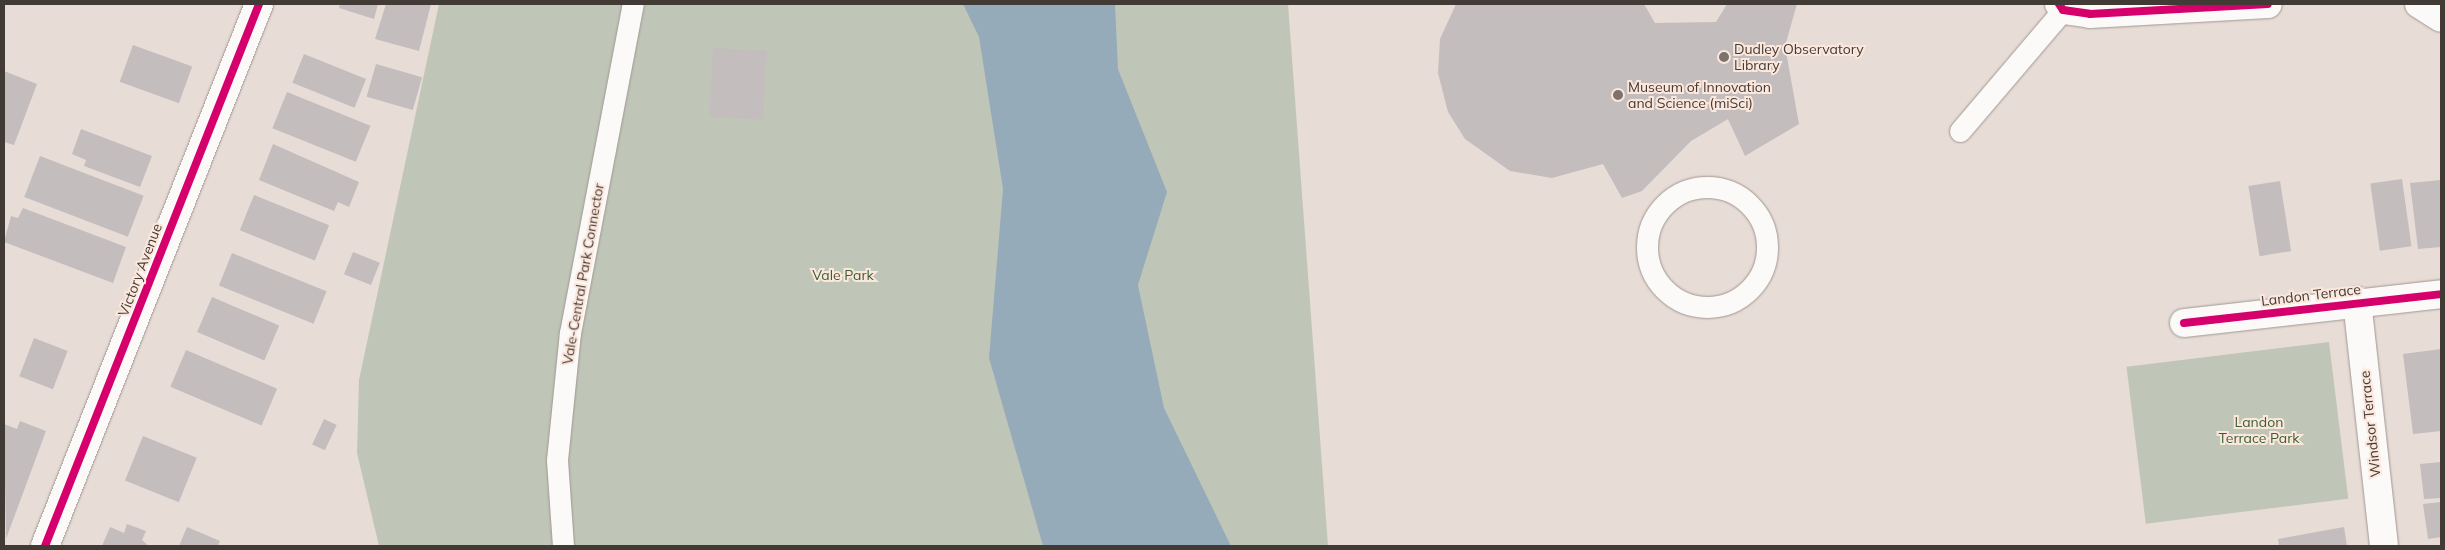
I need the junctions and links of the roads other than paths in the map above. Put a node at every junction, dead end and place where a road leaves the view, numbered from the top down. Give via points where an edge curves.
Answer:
1 (259, 4) edge
2 (633, 4) edge
3 (2262, 4) edge
4 (2419, 4) edge
5 (2061, 7) edge
6 (2441, 18) edge
7 (1960, 131) dead end
8 (1687, 189) joint
9 (2441, 294) edge
10 (2357, 302) junction
11 (2184, 323) dead end
12 (45, 546) edge
13 (563, 546) edge
14 (2384, 546) edge

1 - 12 street, Victory Avenue
2 - 13 lane, Vale-Central Park Connector via 570,333 557,460
3 - 5 street via 2090,14
4 - 6 street
5 - 7 lane
8 - 8 lane via 1708,186 1739,196 1758,215 1766,233 1762,272 1752,289 1717,307 1679,301 1662,288 1646,252 1656,213
9 - 10 street, Landon Terrace
10 - 11 street, Landon Terrace
10 - 14 street, Windsor Terrace

